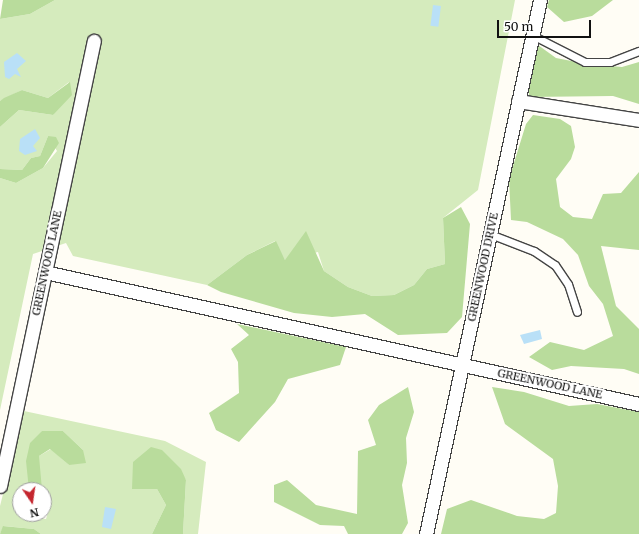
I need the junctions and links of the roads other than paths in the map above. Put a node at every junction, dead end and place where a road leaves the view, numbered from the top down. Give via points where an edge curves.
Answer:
1 (540, 0) edge
2 (532, 35) junction
3 (94, 41) dead end
4 (639, 50) edge
5 (518, 101) junction
6 (639, 120) edge
7 (490, 234) junction
8 (45, 272) junction
9 (577, 312) dead end
10 (462, 365) junction
11 (639, 404) edge
12 (0, 486) edge
13 (426, 534) edge

1 - 2 street, GREENWOOD DRIVE
2 - 4 lane via 585,62 610,62
2 - 5 street, GREENWOOD DRIVE
3 - 8 street, GREENWOOD LANE
5 - 6 street
5 - 7 street, GREENWOOD DRIVE
7 - 9 lane via 534,251 555,264 568,284
7 - 10 street, GREENWOOD DRIVE
8 - 10 street, GREENWOOD LANE
8 - 12 street, GREENWOOD LANE
10 - 11 street, GREENWOOD LANE
10 - 13 street, GREENWOOD DRIVE

